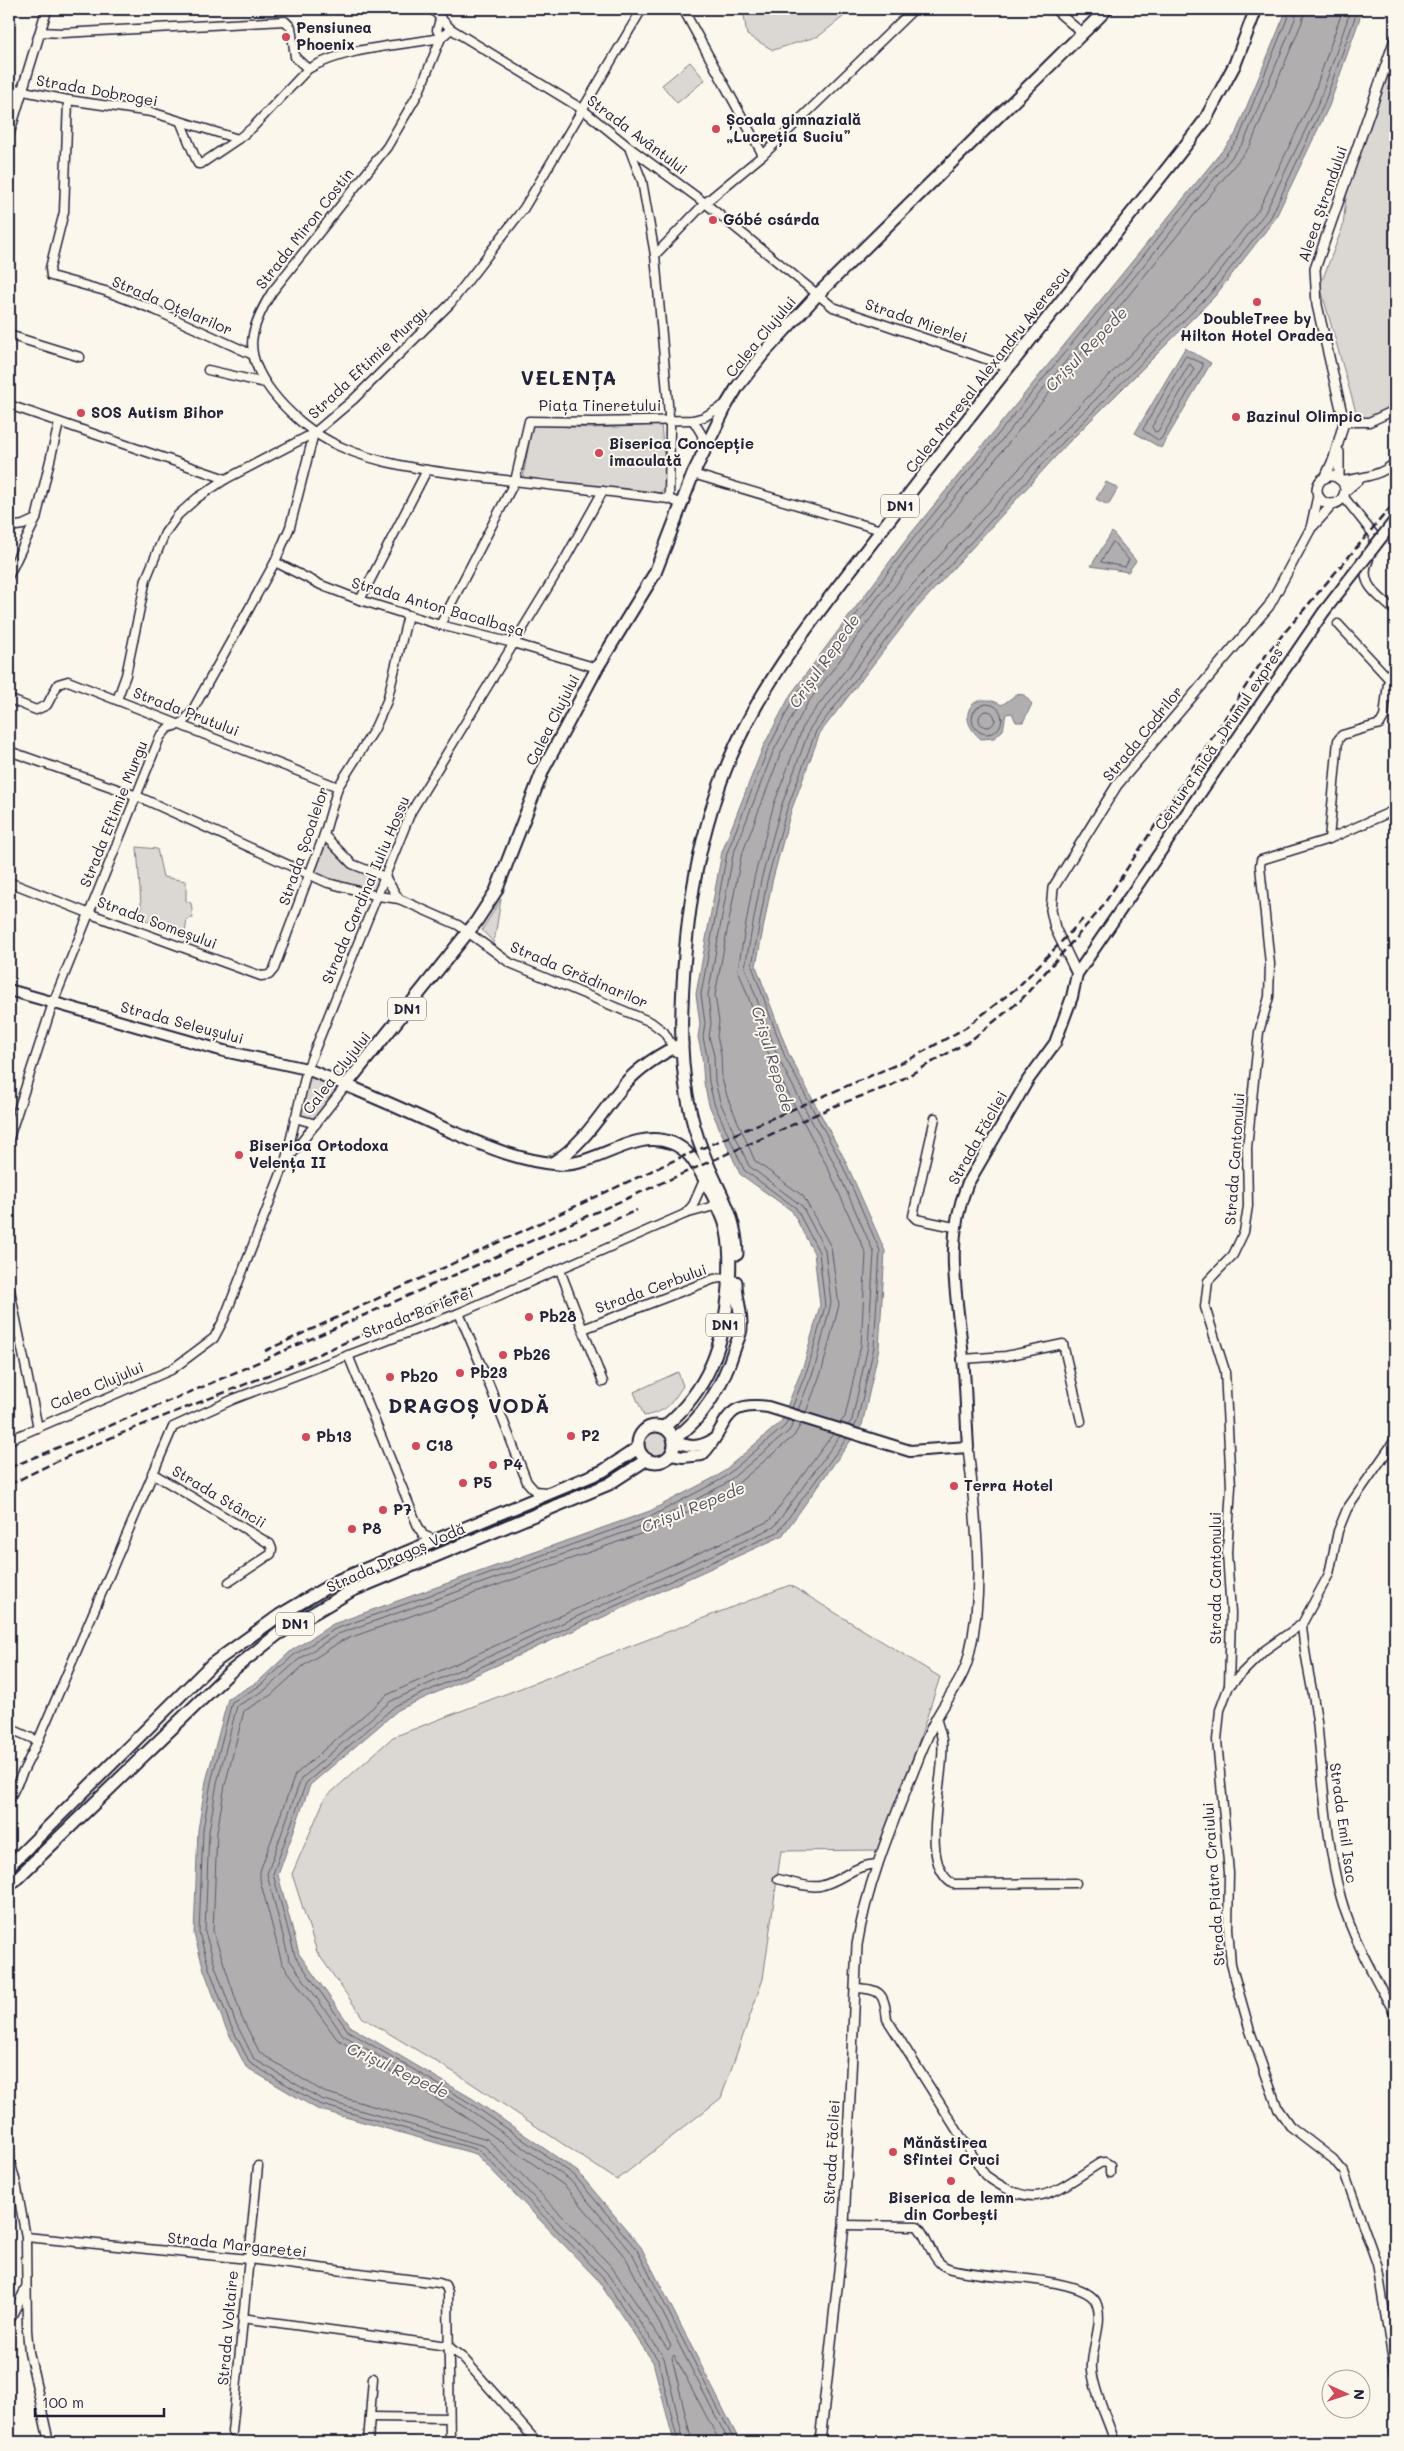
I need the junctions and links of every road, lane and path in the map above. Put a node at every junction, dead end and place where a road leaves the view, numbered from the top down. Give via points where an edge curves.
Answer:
1 (47, 9) edge
2 (432, 9) edge
3 (642, 9) edge
4 (683, 9) edge
5 (914, 9) edge
6 (1054, 9) edge
7 (1107, 9) edge
8 (1256, 9) edge
9 (440, 19) junction
10 (451, 29) junction
11 (40, 32) junction
12 (1081, 32) junction
13 (441, 38) junction
14 (1395, 39) edge
15 (308, 70) junction
16 (9, 88) edge
17 (22, 92) junction
18 (68, 100) junction
19 (582, 109) junction
20 (181, 122) junction
21 (9, 134) edge
22 (238, 140) junction
23 (630, 148) junction
24 (763, 155) junction
25 (705, 203) junction
26 (655, 255) junction
27 (818, 294) junction
28 (9, 335) edge
29 (251, 354) junction
30 (80, 357) dead end
31 (1009, 367) junction
32 (208, 370) dead end
33 (265, 383) junction
34 (727, 404) junction
35 (9, 405) edge
36 (1395, 410) edge
37 (669, 419) junction
38 (693, 420) junction
39 (1344, 422) junction
40 (59, 423) junction
41 (314, 433) junction
42 (1340, 441) junction
43 (704, 451) junction
44 (1395, 462) edge
45 (427, 470) junction
46 (693, 474) junction
47 (1326, 478) junction
48 (1362, 478) junction
49 (226, 480) junction
50 (1340, 480) junction
51 (515, 481) junction
52 (603, 491) junction
53 (1318, 496) junction
54 (669, 499) junction
55 (1339, 499) junction
56 (682, 504) junction
57 (36, 519) junction
58 (1395, 520) edge
59 (9, 527) edge
60 (1311, 528) junction
61 (881, 530) junction
62 (275, 562) junction
63 (9, 575) edge
64 (360, 600) junction
65 (1395, 611) edge
66 (408, 615) junction
67 (1338, 624) dead end
68 (440, 625) junction
69 (513, 643) junction
70 (597, 668) junction
71 (1393, 678) edge
72 (9, 699) edge
73 (117, 700) junction
74 (181, 724) junction
75 (9, 751) edge
76 (338, 787) junction
77 (137, 796) junction
78 (1395, 810) edge
79 (324, 835) junction
80 (1329, 839) junction
81 (309, 876) junction
82 (385, 877) junction
83 (9, 882) edge
84 (378, 896) junction
85 (400, 899) junction
86 (88, 913) junction
87 (468, 933) junction
88 (1077, 974) junction
89 (269, 976) joint
90 (9, 990) edge
91 (53, 1003) junction
92 (678, 1046) junction
93 (307, 1069) junction
94 (346, 1085) junction
95 (295, 1118) junction
96 (935, 1118) dead end
97 (316, 1124) junction
98 (9, 1138) edge
99 (285, 1163) junction
100 (552, 1163) junction
101 (704, 1180) junction
102 (718, 1205) junction
103 (685, 1214) junction
104 (954, 1227) junction
105 (560, 1270) junction
106 (729, 1277) junction
107 (9, 1285) edge
108 (459, 1313) junction
109 (583, 1329) junction
110 (348, 1355) junction
111 (963, 1360) junction
112 (603, 1382) dead end
113 (1081, 1422) dead end
114 (664, 1427) junction
115 (38, 1428) junction
116 (684, 1431) junction
117 (9, 1440) edge
118 (713, 1440) junction
119 (1395, 1440) edge
120 (674, 1441) junction
121 (702, 1446) junction
122 (968, 1447) junction
123 (638, 1448) junction
124 (671, 1455) junction
125 (646, 1460) junction
126 (152, 1473) junction
127 (527, 1482) junction
128 (550, 1492) junction
129 (521, 1504) junction
130 (417, 1524) junction
131 (435, 1540) junction
132 (415, 1548) junction
133 (229, 1582) dead end
134 (1302, 1624) junction
135 (1229, 1686) junction
136 (936, 1718) junction
137 (9, 1728) edge
138 (38, 1741) junction
139 (9, 1800) edge
140 (26, 1850) junction
141 (33, 1862) junction
142 (878, 1864) junction
143 (9, 1865) edge
144 (778, 1879) dead end
145 (9, 1880) edge
146 (1076, 1883) dead end
147 (9, 1886) edge
148 (855, 1988) junction
149 (1395, 2014) edge
150 (9, 2157) edge
151 (258, 2166) dead end
152 (1110, 2173) dead end
153 (9, 2178) edge
154 (16, 2183) junction
155 (844, 2225) junction
156 (26, 2237) junction
157 (248, 2259) junction
158 (27, 2285) junction
159 (9, 2300) edge
160 (17, 2304) junction
161 (242, 2318) junction
162 (9, 2321) edge
163 (448, 2346) junction
164 (1395, 2374) edge
165 (373, 2378) dead end
166 (370, 2417) junction
167 (449, 2418) junction
168 (232, 2432) dead end
169 (49, 2442) edge
170 (368, 2442) edge
171 (450, 2442) edge
172 (537, 2442) edge
173 (820, 2442) edge
174 (1115, 2442) edge

1 - 11 street
2 - 9 street, Strada Avântului
3 - 19 street, Strada Eftimie Murgu
4 - 24 street
5 - 24 street
6 - 12 street
7 - 12 main road, Calea Clujului / DN1
8 - 31 main road, Calea Mareșal Alexandru Averescu / DN1 via 1235,64 1205,120
9 - 10 street, Strada Avântului
9 - 13 street, Strada Miron Costin via 437,30
10 - 13 street, Strada Miron Costin
10 - 19 street, Strada Avântului
11 - 15 street via 285,21 291,27 296,57
11 - 17 street
12 - 27 main road, Calea Clujului / DN1
13 - 15 street via 331,58
13 - 29 street, Strada Miron Costin via 419,92 387,147 261,308 254,327
14 - 39 street, Aleea Ștrandului via 1315,269 1317,305
15 - 22 street
16 - 17 street, Strada Dobrogei
17 - 18 street, Strada Dobrogei
17 - 21 street
18 - 20 street, Strada Dobrogei via 151,112
18 - 29 street, Strada Oțelarilor via 64,212 50,268 52,276 155,310
19 - 23 street, Strada Avântului
19 - 41 street, Strada Eftimie Murgu via 524,208 450,304 354,399
20 - 22 street, Strada Dobrogei
20 - 22 street via 198,164
23 - 25 street, Strada Avântului
23 - 26 street via 642,181
24 - 25 street
25 - 26 street
25 - 27 street, Strada Avântului
26 - 37 street
27 - 31 street, Strada Mierlei via 833,307
27 - 34 main road, Calea Clujului / DN1 via 763,354
28 - 30 street
29 - 33 street
31 - 61 main road, Calea Mareșal Alexandru Averescu / DN1
32 - 33 street
33 - 41 street via 278,400
34 - 38 street, Piața Tineretului
34 - 43 main road, Calea Clujului / DN1
35 - 40 street
36 - 39 street via 1369,422
37 - 38 street, Piața Tineretului
37 - 51 street, Piața Tineretului via 529,421
37 - 54 street
38 - 43 street via 702,435
39 - 42 street, Aleea Ștrandului
40 - 49 street
40 - 57 street
41 - 45 street via 340,447
41 - 49 street
41 - 62 street, Strada Eftimie Murgu via 290,527
42 - 47 street, Aleea Ștrandului
42 - 50 street, Aleea Ștrandului
43 - 46 main road, Calea Clujului / DN1
44 - 48 street via 1388,469
45 - 51 street
45 - 64 street
46 - 56 main road, Calea Clujului / DN1
46 - 61 street
47 - 50 street
47 - 53 street via 1317,487
48 - 50 street
48 - 55 street
49 - 73 street via 197,498 178,515 165,533 146,579 126,675
50 - 55 street
51 - 52 street
51 - 68 street
52 - 54 street
52 - 69 street, Strada Cardinal Iuliu Hossu via 564,562
53 - 55 street via 1323,502
53 - 60 street, Strada Codrilor
54 - 56 street
55 - 60 street, Strada Codrilor
55 - 65 street via 1363,520 1374,535 1371,555 1364,569 1365,578
56 - 70 main road, Calea Clujului / DN1 via 655,573
57 - 59 street
57 - 63 street
58 - 88 main road, Centura mică „Drumul expres”, bridge via 1323,613
60 - 88 street, Strada Codrilor via 1270,606 1117,785 1054,888 1052,910 1055,928
61 - 92 main road, Calea Mareșal Alexandru Averescu / DN1 via 817,613 758,703 714,801 694,881 686,937
62 - 64 street, Strada Anton Bacalbașa
62 - 74 street, Strada Eftimie Murgu via 190,714
64 - 66 street, Strada Anton Bacalbașa
66 - 68 street, Strada Anton Bacalbașa
66 - 76 street, Strada Școalelor via 387,701 374,730
67 - 71 street
68 - 69 street, Strada Anton Bacalbașa
69 - 70 street, Strada Anton Bacalbașa
69 - 82 street, Strada Cardinal Iuliu Hossu via 411,812
70 - 87 main road, Calea Clujului / DN1 via 544,770 496,891
71 - 80 street via 1380,724 1340,737
72 - 73 street, Strada Prutului via 36,710 47,705 58,684 68,681
73 - 74 street, Strada Prutului
74 - 76 street, Strada Prutului
74 - 77 street, Strada Eftimie Murgu via 168,728 160,737
75 - 77 street, Strada Grădinarilor
76 - 79 street, Strada Școalelor
77 - 81 street, Strada Grădinarilor
77 - 86 street, Strada Eftimie Murgu
78 - 80 street
79 - 81 street, Strada Școalelor
79 - 82 street via 352,864
80 - 135 street, Strada Cantonului via 1261,860 1270,964 1269,997 1259,1032 1247,1148 1248,1206 1244,1232 1233,1254 1208,1281 1205,1307 1225,1370 1231,1486 1227,1553 1231,1613
81 - 84 street, Strada Grădinarilor
81 - 89 street, Strada Școalelor
82 - 84 street, Strada Cardinal Iuliu Hossu
82 - 85 street
83 - 86 street, Strada Someșului
84 - 85 street, Strada Grădinarilor
84 - 93 street, Strada Cardinal Iuliu Hossu
85 - 87 street, Strada Grădinarilor via 458,925
86 - 89 street, Strada Someșului via 261,976
86 - 91 street, Strada Eftimie Murgu
87 - 92 street, Strada Grădinarilor via 510,963 651,1022
87 - 94 main road, Calea Clujului / DN1
88 - 104 main road, Strada Făcliei via 1055,1043 1028,1080 967,1185
90 - 91 main road, Strada Seleușului
91 - 93 main road, Strada Seleușului via 224,1051
91 - 98 street, Strada Eftimie Murgu
92 - 100 main road via 632,1077 572,1150
92 - 116 main road, Calea Mareșal Alexandru Averescu / DN1 via 692,1118 704,1156 729,1206 734,1226 736,1296 741,1329 717,1390
93 - 94 main road, Strada Seleușului
93 - 95 street, Strada Cardinal Iuliu Hossu
94 - 97 street, Calea Clujului
94 - 100 main road, DN1 via 492,1149 531,1162
95 - 97 street
95 - 99 street, Strada Cardinal Iuliu Hossu
96 - 104 street via 913,1216
97 - 99 street, Calea Clujului
99 - 115 street, Calea Clujului via 214,1338 152,1380
100 - 101 main road, DN1 via 574,1162 640,1142 662,1141 689,1153
101 - 102 main road, DN1
101 - 103 street
102 - 103 street, Strada Barierei
102 - 106 main road, Strada Dragoș Vodă / DN1 via 730,1251
103 - 105 street, Strada Barierei
104 - 111 main road, Strada Făcliei via 953,1261
105 - 108 street, Strada Barierei
105 - 109 street, Strada Cerbului
106 - 109 street, Strada Cerbului via 714,1279
106 - 114 main road, Strada Dragoș Vodă / DN1 via 726,1322 718,1350 700,1388 681,1413
107 - 115 street
108 - 110 street, Strada Barierei
108 - 127 street
109 - 112 street, Strada Cerbului
110 - 126 street, Strada Barierei via 234,1399 173,1427
110 - 130 street
111 - 113 street via 1006,1356 1063,1344
111 - 122 main road, Strada Făcliei
114 - 120 main road
114 - 123 main road, Strada Dragoș Vodă / DN1 via 647,1428 639,1436
115 - 117 street, Calea Clujului
116 - 120 main road, DN1
116 - 121 main road via 689,1442
118 - 121 main road
118 - 122 main road via 724,1421 738,1408 747,1405 768,1407 910,1452
118 - 124 main road via 702,1455
119 - 134 street, Strada Piatra Craiului via 1347,1509 1338,1531 1329,1574
120 - 121 main road via 692,1447
120 - 124 main road
122 - 136 street, Strada Făcliei via 979,1560 974,1624 965,1668
123 - 125 main road
123 - 128 main road, Strada Dragoș Vodă / DN1 via 603,1471
124 - 125 main road, Strada Dragoș Vodă / DN1 via 656,1463
125 - 141 main road, Strada Dragoș Vodă / DN1 via 609,1484 351,1591 278,1634 229,1673
126 - 133 street, Strada Stâncii via 270,1544 271,1554
126 - 138 street
127 - 128 street via 535,1491
127 - 129 street via 527,1492
128 - 129 main road, Strada Dragoș Vodă / DN1
129 - 131 main road, Strada Dragoș Vodă / DN1
130 - 131 street via 423,1535
130 - 132 street
131 - 132 main road, Strada Dragoș Vodă / DN1
132 - 140 main road, Strada Dragoș Vodă / DN1 via 339,1580 300,1602 212,1664
134 - 135 street, Strada Piatra Craiului via 1265,1650
134 - 149 street, Strada Emil Isac via 1341,1898 1373,1974
135 - 164 street, Strada Piatra Craiului via 1220,1710 1216,1740 1229,1873 1231,1964 1250,2031 1278,2109 1290,2126 1333,2159 1344,2172 1377,2264
136 - 142 street, Strada Făcliei
136 - 146 street via 943,1742 936,1835 941,1873 953,1884
137 - 138 street
138 - 139 street
140 - 141 main road via 26,1859
140 - 143 main road, Strada Dragoș Vodă / DN1
141 - 147 main road, Strada Dragoș Vodă / DN1
142 - 144 street via 857,1867 819,1886
142 - 148 street, Strada Făcliei via 859,1933
143 - 145 main road via 14,1872
148 - 152 street via 872,1989 880,1994 885,2002 887,2019 980,2167 1002,2188 1018,2196 1037,2196 1054,2191 1100,2163 1110,2165
148 - 155 street, Strada Făcliei
150 - 154 street
151 - 157 street, Strada Voltaire
153 - 154 street
154 - 156 street
155 - 173 street, Strada Făcliei
155 - 174 street via 917,2226 925,2234 936,2258 949,2268 1085,2290 1097,2303 1092,2370
156 - 157 street, Strada Margaretei
156 - 158 street
157 - 161 street, Strada Voltaire
157 - 163 street, Strada Margaretei via 439,2283 448,2292
158 - 160 street
158 - 169 street via 29,2352
159 - 160 street
160 - 162 street
161 - 163 street
161 - 168 street, Strada Voltaire
163 - 167 street
163 - 172 street via 463,2358
165 - 166 street
166 - 167 street
166 - 170 street
167 - 171 street

